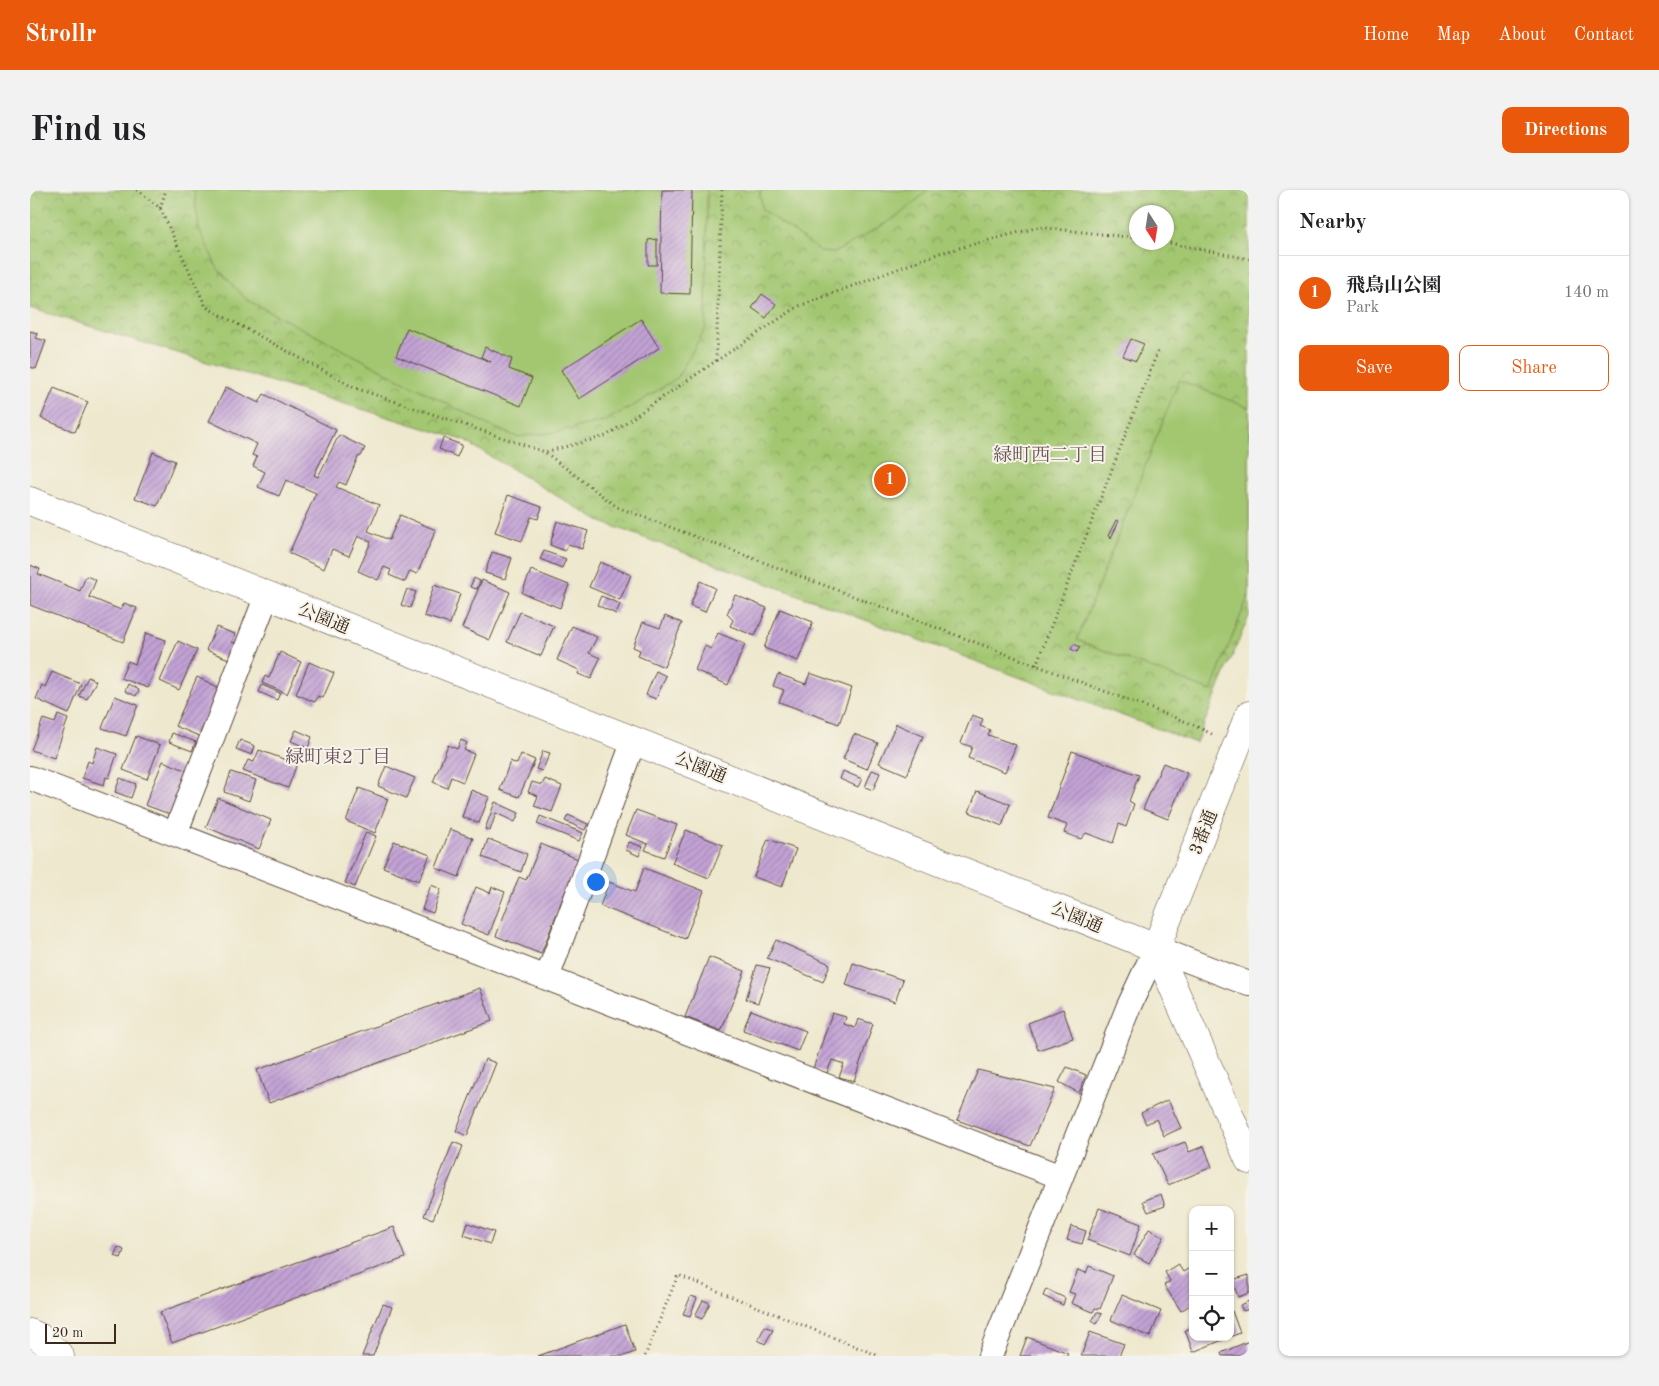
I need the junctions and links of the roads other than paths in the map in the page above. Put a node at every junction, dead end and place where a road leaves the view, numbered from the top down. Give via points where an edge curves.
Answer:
1 (30, 501) edge
2 (267, 595) junction
3 (1249, 715) edge
4 (634, 740) junction
5 (30, 778) edge
6 (175, 834) junction
7 (1156, 948) junction
8 (547, 978) junction
9 (1249, 984) edge
10 (1249, 1160) edge
11 (1061, 1177) junction
12 (30, 1332) edge
13 (60, 1356) edge
14 (990, 1356) edge

1 - 2 street, 公園通
2 - 4 street, 公園通
2 - 6 street
3 - 7 street, 3番通
4 - 7 street, 公園通
4 - 8 street
5 - 6 street
6 - 8 street
7 - 9 street
7 - 10 street
7 - 11 street via 1128,1008
8 - 11 street
11 - 14 street
12 - 13 street

